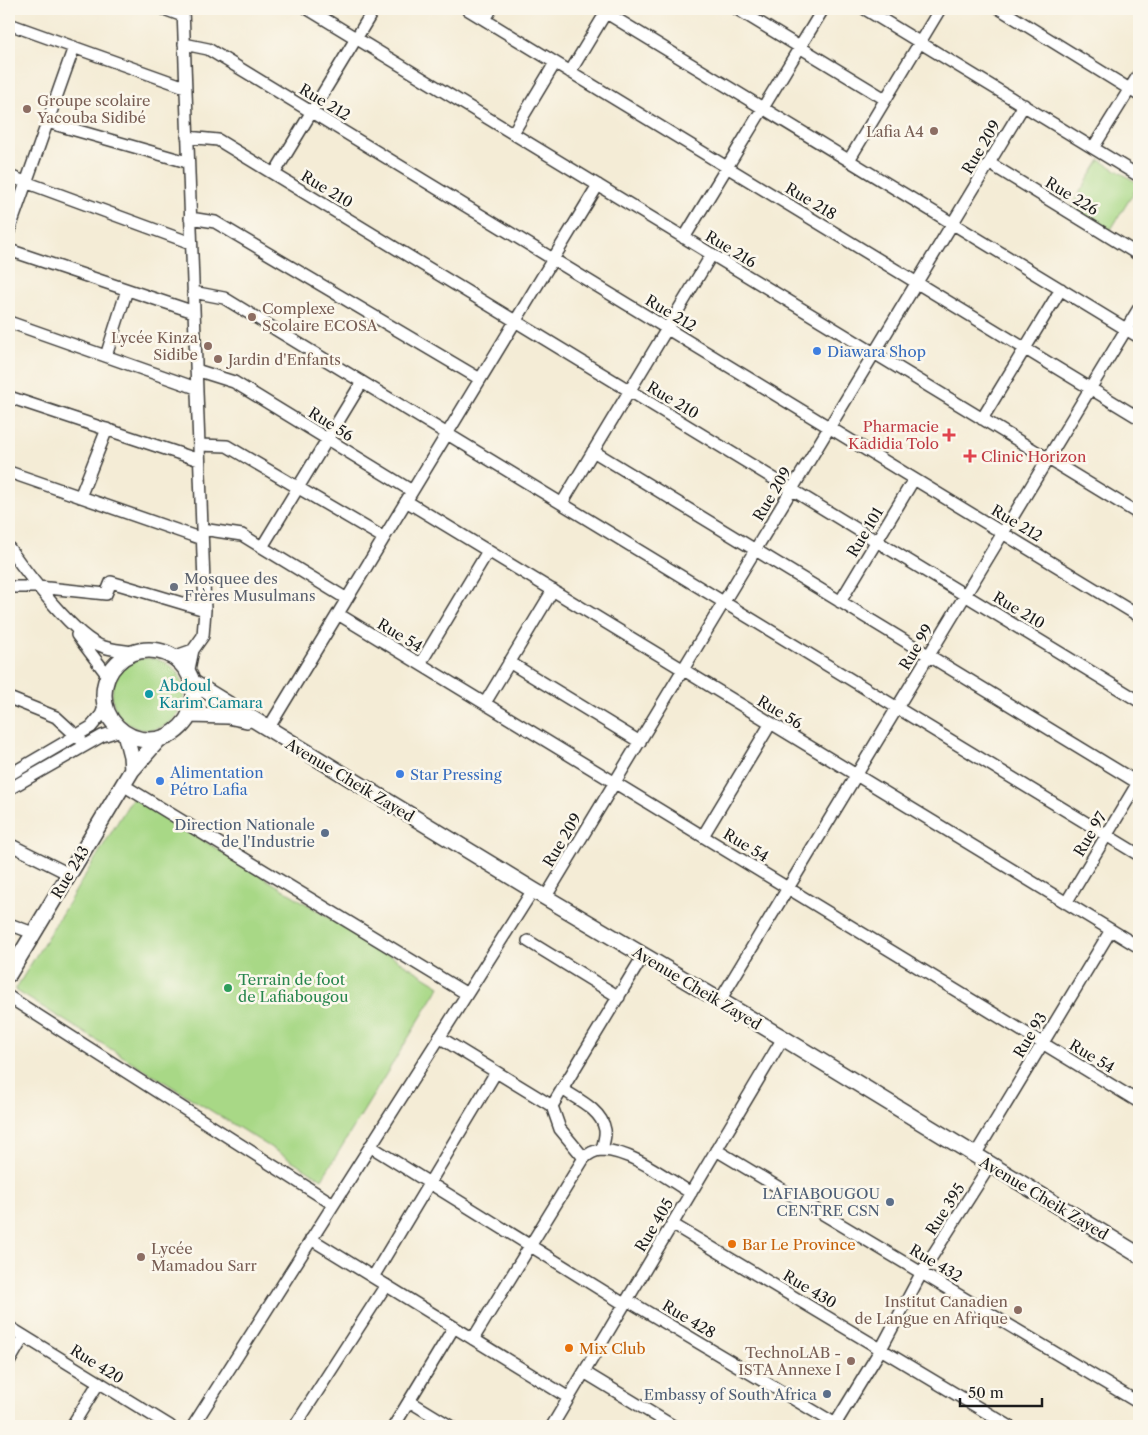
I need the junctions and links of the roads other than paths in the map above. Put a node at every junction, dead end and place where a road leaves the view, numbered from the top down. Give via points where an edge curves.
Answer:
1 (164, 9) edge
2 (308, 9) edge
3 (374, 9) edge
4 (467, 9) edge
5 (492, 9) edge
6 (737, 9) edge
7 (823, 9) edge
8 (866, 9) edge
9 (940, 9) edge
10 (1000, 9) edge
11 (605, 10) edge
12 (183, 12) edge
13 (485, 20) junction
14 (9, 24) edge
15 (356, 38) junction
16 (920, 42) junction
17 (184, 44) junction
18 (74, 47) junction
19 (800, 47) junction
20 (555, 63) junction
21 (570, 72) junction
22 (1139, 74) edge
23 (185, 87) junction
24 (1135, 92) edge
25 (886, 99) junction
26 (1024, 105) junction
27 (763, 108) junction
28 (312, 112) junction
29 (47, 122) junction
30 (512, 133) junction
31 (187, 137) junction
32 (1093, 148) junction
33 (849, 160) junction
34 (188, 162) junction
35 (989, 164) junction
36 (727, 167) junction
37 (274, 174) junction
38 (9, 176) edge
39 (1139, 176) edge
40 (26, 183) junction
41 (598, 185) junction
42 (190, 218) junction
43 (953, 224) junction
44 (9, 231) edge
45 (684, 238) junction
46 (191, 243) junction
47 (9, 250) edge
48 (712, 254) junction
49 (1139, 255) edge
50 (553, 259) junction
51 (917, 283) junction
52 (1061, 289) junction
53 (127, 290) junction
54 (193, 292) junction
55 (1139, 308) edge
56 (194, 312) junction
57 (515, 321) junction
58 (9, 322) edge
59 (667, 328) junction
60 (1126, 329) junction
61 (1139, 337) edge
62 (1025, 348) junction
63 (874, 353) junction
64 (106, 356) junction
65 (196, 370) junction
66 (480, 379) junction
67 (362, 382) junction
68 (196, 388) junction
69 (1090, 388) junction
70 (630, 391) junction
71 (9, 397) edge
72 (1139, 418) edge
73 (982, 419) junction
74 (830, 427) junction
75 (107, 429) junction
76 (447, 434) junction
77 (327, 439) junction
78 (198, 445) junction
79 (593, 451) junction
80 (1048, 459) junction
81 (199, 460) junction
82 (9, 472) edge
83 (914, 479) junction
84 (298, 488) junction
85 (792, 490) junction
86 (409, 496) junction
87 (80, 497) junction
88 (562, 503) junction
89 (1139, 514) edge
90 (1003, 533) junction
91 (202, 534) junction
92 (384, 538) junction
93 (877, 541) junction
94 (262, 547) junction
95 (9, 548) edge
96 (755, 550) junction
97 (488, 551) junction
98 (38, 586) junction
99 (9, 587) edge
100 (553, 590) junction
101 (965, 595) junction
102 (48, 598) junction
103 (347, 599) junction
104 (724, 602) junction
105 (840, 602) junction
106 (205, 610) junction
107 (338, 614) junction
108 (1139, 616) edge
109 (193, 650) junction
110 (134, 652) junction
111 (929, 656) junction
112 (173, 657) junction
113 (509, 662) junction
114 (420, 664) junction
115 (683, 670) junction
116 (108, 676) junction
117 (190, 678) junction
118 (9, 698) edge
119 (1139, 701) edge
120 (485, 704) junction
121 (105, 705) junction
122 (897, 708) junction
123 (188, 715) junction
124 (771, 723) junction
125 (262, 726) junction
126 (123, 732) junction
127 (77, 735) junction
128 (159, 739) junction
129 (640, 742) junction
130 (85, 745) junction
131 (132, 770) junction
132 (9, 775) edge
133 (857, 775) junction
134 (615, 782) junction
135 (1139, 782) edge
136 (123, 785) junction
137 (9, 789) edge
138 (1106, 835) junction
139 (702, 836) junction
140 (9, 844) edge
141 (1139, 855) edge
142 (69, 874) junction
143 (788, 888) junction
144 (539, 894) junction
145 (1066, 903) junction
146 (9, 924) edge
147 (1111, 930) junction
148 (33, 934) junction
149 (528, 941) dead end
150 (1139, 948) edge
151 (643, 956) junction
152 (9, 974) edge
153 (466, 994) junction
154 (9, 997) edge
155 (619, 997) junction
156 (719, 1002) junction
157 (439, 1037) junction
158 (783, 1038) junction
159 (1042, 1043) junction
160 (496, 1072) junction
161 (562, 1089) junction
162 (1139, 1102) edge
163 (552, 1106) junction
164 (370, 1146) junction
165 (602, 1150) junction
166 (716, 1150) junction
167 (975, 1155) junction
168 (584, 1158) junction
169 (990, 1165) junction
170 (429, 1183) junction
171 (691, 1193) junction
172 (334, 1204) junction
173 (672, 1224) junction
174 (311, 1239) junction
175 (530, 1246) junction
176 (1139, 1256) edge
177 (922, 1272) junction
178 (373, 1277) junction
179 (386, 1285) junction
180 (626, 1302) junction
181 (9, 1326) edge
182 (454, 1327) junction
183 (24, 1336) junction
184 (474, 1339) junction
185 (881, 1349) junction
186 (9, 1362) edge
187 (584, 1372) junction
188 (99, 1382) junction
189 (569, 1398) junction
190 (409, 1401) junction
191 (1139, 1403) edge
192 (72, 1426) edge
193 (170, 1426) edge
194 (193, 1426) edge
195 (295, 1426) edge
196 (394, 1426) edge
197 (450, 1426) edge
198 (552, 1426) edge
199 (674, 1426) edge
200 (836, 1426) edge
201 (1009, 1426) edge

1 - 12 street
2 - 15 street, Rue 216
3 - 15 street
4 - 13 street, Rue 218
5 - 13 street
6 - 19 street
7 - 19 street
8 - 16 street
9 - 16 street
10 - 24 street
11 - 21 street
11 - 27 street
12 - 17 street
13 - 20 street, Rue 218
14 - 18 street
15 - 28 street
15 - 30 street, Rue 216
16 - 25 street
16 - 26 street
17 - 23 street
17 - 28 street, Rue 212 via 208,49
18 - 23 street
18 - 29 street
19 - 25 street
19 - 27 street
20 - 21 street, Rue 218
20 - 30 street
21 - 36 street, Rue 218
22 - 24 street
23 - 31 street
24 - 32 street
25 - 33 street
26 - 32 street
26 - 35 street, Rue 209
27 - 33 street
27 - 36 street
28 - 37 street
28 - 50 street, Rue 212
29 - 34 street
29 - 40 street
30 - 41 street, Rue 216
31 - 34 street
31 - 37 street, Rue 210 via 218,140
32 - 39 street
33 - 43 street
34 - 42 street
35 - 43 street, Rue 209
35 - 49 street, Rue 226
36 - 45 street
36 - 51 street, Rue 218
37 - 57 street, Rue 210
38 - 40 street
40 - 44 street
40 - 46 street
41 - 45 street, Rue 216
41 - 50 street
42 - 46 street
42 - 66 street via 216,222
43 - 51 street, Rue 209
43 - 52 street
45 - 48 street, Rue 216
46 - 54 street
47 - 53 street
48 - 59 street
48 - 63 street, Rue 216
50 - 57 street
50 - 59 street, Rue 212
51 - 62 street, Rue 218
51 - 63 street, Rue 209
52 - 60 street
52 - 62 street
53 - 56 street
53 - 64 street
54 - 56 street
54 - 67 street via 224,298
55 - 60 street, Rue 99
56 - 65 street
57 - 66 street
57 - 70 street, Rue 210
58 - 64 street
59 - 70 street
59 - 74 street, Rue 212
60 - 61 street
60 - 69 street, Rue 99
62 - 69 street, Rue 218
62 - 73 street
63 - 73 street, Rue 216
63 - 74 street, Rue 209
64 - 68 street
65 - 68 street
65 - 77 street, Rue 56 via 234,382
66 - 76 street
67 - 76 street
67 - 77 street
68 - 78 street
69 - 72 street, Rue 218
69 - 80 street, Rue 99
70 - 79 street
70 - 85 street, Rue 210
71 - 75 street
73 - 80 street, Rue 216
74 - 83 street, Rue 212
74 - 85 street, Rue 209
75 - 81 street
75 - 87 street
76 - 86 street
76 - 88 street
77 - 84 street
77 - 86 street, Rue 56
78 - 81 street
78 - 84 street via 227,446
79 - 88 street
79 - 96 street
80 - 89 street, Rue 216
80 - 90 street, Rue 99
81 - 91 street
82 - 87 street
83 - 90 street, Rue 212
83 - 93 street, Rue 101
84 - 92 street
84 - 94 street
85 - 93 street, Rue 210
85 - 96 street, Rue 209
86 - 92 street
86 - 97 street, Rue 56
87 - 91 street
88 - 104 street
90 - 101 street, Rue 99
90 - 108 street, Rue 212
91 - 94 street via 242,535
91 - 106 street
92 - 103 street
93 - 101 street, Rue 210
93 - 105 street, Rue 101
94 - 103 street
95 - 98 street
96 - 104 street, Rue 209
96 - 105 street
97 - 100 street, Rue 56
97 - 114 street
98 - 99 street
98 - 102 street
98 - 106 street via 106,594 111,582
100 - 113 street
100 - 115 street, Rue 56
101 - 111 street, Rue 99
101 - 119 street, Rue 210
102 - 110 street via 82,635 102,647
102 - 116 street
103 - 107 street
104 - 115 street, Rue 209
104 - 122 street
105 - 111 street
106 - 109 street via 203,636
107 - 114 street, Rue 54
107 - 125 street
109 - 112 street
109 - 117 street
110 - 112 main road via 147,650
110 - 116 main road via 119,661
111 - 122 street, Rue 99
111 - 135 street
112 - 117 main road
113 - 120 street
113 - 129 street
114 - 120 street, Rue 54
115 - 124 street, Rue 56
115 - 129 street, Rue 209
116 - 121 main road via 104,690
117 - 123 main road via 193,699
117 - 125 main road, Avenue Cheik Zayed
118 - 127 street via 56,717
120 - 134 street, Rue 54
121 - 126 main road via 108,715
121 - 127 street via 91,727
122 - 133 street, Rue 99
122 - 138 street
123 - 125 main road, Avenue Cheik Zayed via 228,716
123 - 128 main road via 181,726
124 - 133 street, Rue 56
124 - 139 street
125 - 144 main road, Avenue Cheik Zayed
126 - 128 main road via 142,739
126 - 130 street via 102,736
126 - 131 main road
127 - 130 street
127 - 132 street
128 - 131 main road, Rue 243
129 - 134 street, Rue 209
130 - 137 street
131 - 136 main road, Rue 243
133 - 143 street, Rue 99
133 - 145 street, Rue 56
134 - 139 street, Rue 54
134 - 144 street, Rue 209
135 - 138 street, Rue 97
136 - 142 main road, Rue 243
136 - 153 street
138 - 141 street
138 - 145 street, Rue 97
139 - 143 street, Rue 54
140 - 142 street
142 - 148 main road, Rue 243
143 - 156 street, Rue 99
143 - 159 street, Rue 54
144 - 151 main road, Avenue Cheik Zayed
144 - 153 street, Rue 209
145 - 147 street, Rue 56
146 - 148 street
147 - 150 street, Rue 56
147 - 159 street, Rue 93
148 - 152 main road, Rue 243
149 - 155 street
151 - 155 street
151 - 156 main road, Avenue Cheik Zayed
153 - 157 street, Rue 209
154 - 172 street
155 - 161 street
156 - 158 main road, Avenue Cheik Zayed
157 - 160 street
157 - 164 street, Rue 209
158 - 166 street, Rue 405
158 - 167 main road, Avenue Cheik Zayed
159 - 162 street, Rue 54
159 - 167 street, Rue 93
160 - 163 street
160 - 170 street
161 - 163 street
161 - 165 street via 600,1117 605,1130
163 - 168 street via 560,1129
164 - 170 street, Rue 428
164 - 172 street, Rue 209
165 - 168 street
165 - 171 street via 633,1158
166 - 171 street, Rue 405
166 - 177 street, Rue 432
167 - 169 main road, Avenue Cheik Zayed
168 - 175 street
169 - 176 main road, Avenue Cheik Zayed
169 - 177 street, Rue 395
170 - 175 street, Rue 428
170 - 178 street
171 - 173 street, Rue 405
172 - 174 street, Rue 209
173 - 180 street, Rue 405
173 - 185 street, Rue 430
174 - 178 street
174 - 194 street, Rue 209
175 - 180 street, Rue 428
175 - 184 street
177 - 185 street, Rue 395
177 - 191 street, Rue 432
178 - 179 street
179 - 182 street
179 - 195 street
180 - 187 street, Rue 405
180 - 200 street, Rue 428
181 - 183 street, Rue 420
182 - 184 street
182 - 190 street
183 - 186 street
183 - 188 street, Rue 420
184 - 189 street
185 - 200 street, Rue 395
185 - 201 street, Rue 430
187 - 189 street, Rue 405
187 - 199 street
188 - 192 street
188 - 193 street, Rue 420
189 - 198 street, Rue 405
190 - 196 street
190 - 197 street

